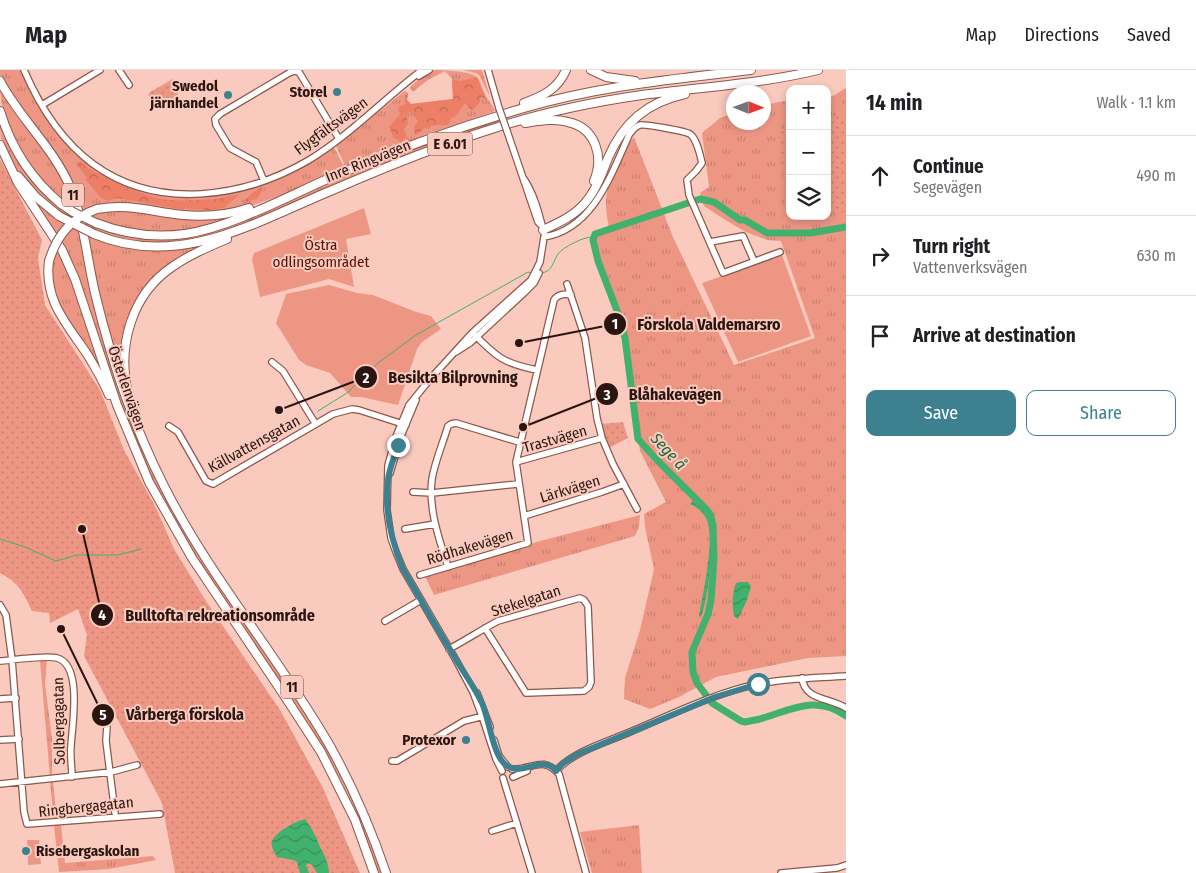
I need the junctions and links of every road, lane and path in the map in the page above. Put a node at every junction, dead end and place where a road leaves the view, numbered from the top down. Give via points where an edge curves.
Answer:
1 (24, 70) edge
2 (100, 70) edge
3 (119, 70) edge
4 (422, 70) edge
5 (429, 70) edge
6 (488, 70) edge
7 (566, 70) edge
8 (591, 70) edge
9 (751, 70) edge
10 (818, 70) edge
11 (677, 79) junction
12 (771, 80) junction
13 (0, 81) edge
14 (405, 85) junction
15 (129, 86) dead end
16 (42, 105) junction
17 (0, 111) edge
18 (474, 135) junction
19 (432, 138) junction
20 (339, 139) junction
21 (0, 144) edge
22 (264, 180) junction
23 (296, 193) junction
24 (286, 211) junction
25 (543, 231) junction
26 (710, 242) junction
27 (780, 252) dead end
28 (754, 261) junction
29 (567, 284) dead end
30 (571, 295) junction
31 (474, 335) junction
32 (272, 362) dead end
33 (537, 370) junction
34 (134, 419) junction
35 (316, 423) junction
36 (403, 424) junction
37 (169, 426) dead end
38 (602, 438) junction
39 (519, 442) junction
40 (516, 462) junction
41 (149, 482) junction
42 (518, 484) junction
43 (624, 484) junction
44 (414, 492) dead end
45 (432, 493) junction
46 (637, 509) dead end
47 (524, 516) junction
48 (435, 524) junction
49 (405, 529) dead end
50 (448, 566) junction
51 (420, 575) dead end
52 (422, 600) junction
53 (0, 606) edge
54 (385, 621) dead end
55 (3, 623) edge
56 (486, 628) junction
57 (450, 649) junction
58 (12, 660) junction
59 (0, 661) edge
60 (846, 676) edge
61 (802, 678) junction
62 (16, 698) junction
63 (0, 699) edge
64 (846, 708) edge
65 (108, 710) dead end
66 (484, 715) junction
67 (19, 739) junction
68 (0, 740) edge
69 (392, 761) dead end
70 (137, 765) dead end
71 (510, 768) junction
72 (556, 771) junction
73 (111, 772) junction
74 (503, 775) junction
75 (72, 777) junction
76 (512, 778) junction
77 (21, 782) junction
78 (0, 784) edge
79 (355, 795) junction
80 (510, 798) junction
81 (115, 813) dead end
82 (160, 814) dead end
83 (517, 823) junction
84 (492, 831) dead end
85 (846, 865) edge
86 (374, 873) edge
87 (386, 873) edge
88 (390, 873) edge
89 (532, 873) edge
90 (586, 873) edge
91 (781, 873) edge

1 - 16 street, Flygfältsvägen
2 - 16 street
3 - 15 street
4 - 14 street, Flygfältsvägen
5 - 14 street, Flygfältsvägen
6 - 25 street, bridge
7 - 19 highway via 555,88 540,97
8 - 11 highway via 625,81
9 - 11 highway, Inre Ringvägen / E 6.01
10 - 12 highway, Inre Ringvägen / E 6.01
11 - 19 highway, Inre Ringvägen / E 6.01 via 554,100
12 - 18 highway, Inre Ringvägen / E 6.01 via 592,103
12 - 25 highway via 677,96 645,110 614,145 597,185 584,204
13 - 34 highway, Österlenvägen / 11 via 66,177 76,205 109,348
14 - 20 street, Flygfältsvägen
16 - 22 street, Flygfältsvägen via 73,146 93,164 138,186 189,195 235,189
17 - 23 highway, Inre Ringvägen / E 6.01, bridge via 22,162 44,189 73,212 124,232 164,236 205,230
18 - 24 highway, Inre Ringvägen / E 6.01 via 360,178
18 - 25 highway via 551,120 575,124 591,136 598,159 594,181 572,208
19 - 23 highway, Inre Ringvägen / E 6.01
20 - 22 street, Flygfältsvägen via 308,160
20 - 22 street via 300,74 297,71 289,73 215,119 230,148 256,162
21 - 24 highway, Inre Ringvägen / E 6.01, bridge via 36,197 59,216 106,239 142,247 182,246 216,238
21 - 41 highway, Österlenvägen / 11 via 18,183 68,263 84,300 117,405
23 - 41 highway, bridge via 217,215 185,215 121,206 97,209 77,218 64,230 53,250 48,274 57,310 101,378
24 - 34 highway via 198,251 162,275 145,294 131,320 124,345 126,385
25 - 26 street via 552,236 589,211 601,194 628,136 640,125 691,134 694,139 702,163 687,180 689,195
25 - 31 street via 542,258 537,274
26 - 28 street via 743,236
26 - 28 street via 723,272
27 - 28 street
29 - 30 street
30 - 33 street via 558,295 554,300
30 - 38 street via 585,338
31 - 33 street via 502,360
31 - 36 street via 431,378
32 - 35 street via 283,371
33 - 39 street
34 - 79 highway, Österlenvägen / 11 via 178,512 208,563 314,721
35 - 36 street, Källvattensgatan via 352,409
35 - 37 street, Källvattensgatan via 213,484 206,481 178,432
36 - 52 street via 388,478 387,510 391,538 403,569
38 - 40 street, Trastvägen
38 - 43 street
39 - 40 street
39 - 45 street via 458,423 451,424 432,477
40 - 42 street
41 - 86 highway, Österlenvägen / 11 via 201,573 321,752 343,794
42 - 45 street
42 - 47 street
43 - 46 street
43 - 47 street, Lärkvägen
44 - 45 street
45 - 48 street
47 - 50 street, Rödhakevägen via 528,543
48 - 49 street
48 - 50 street
50 - 51 street, Rödhakevägen
52 - 54 street
52 - 57 street
53 - 55 street, Ringbergagatan via 6,615
55 - 58 street, Ringbergagatan
56 - 56 street, Stekelgatan via 498,621 572,599 584,600 588,606 590,687 584,691 526,693
56 - 57 street, Stekelgatan
57 - 66 street via 474,688
58 - 59 street
58 - 62 street, Ringbergagatan
58 - 75 street, Solbergagatan via 56,657 70,668 74,716
60 - 61 street
61 - 64 street via 808,693
61 - 72 street via 758,684 715,697 578,754
62 - 63 street
62 - 67 street, Ringbergagatan
65 - 73 street via 106,740
66 - 69 street via 464,721
66 - 71 street via 499,756
66 - 74 street
67 - 68 street
67 - 77 street, Ringbergagatan
70 - 73 street
71 - 72 street via 519,770 544,765
71 - 74 street
71 - 76 street
72 - 76 street via 540,768
72 - 90 street via 562,781
73 - 75 street
73 - 81 street
74 - 76 street
74 - 80 street
75 - 77 street
76 - 80 street
77 - 78 street
77 - 82 street, Ringbergagatan via 27,824
79 - 87 highway, 11
79 - 88 highway via 372,826
80 - 83 street
83 - 84 street
83 - 89 street
85 - 91 street

